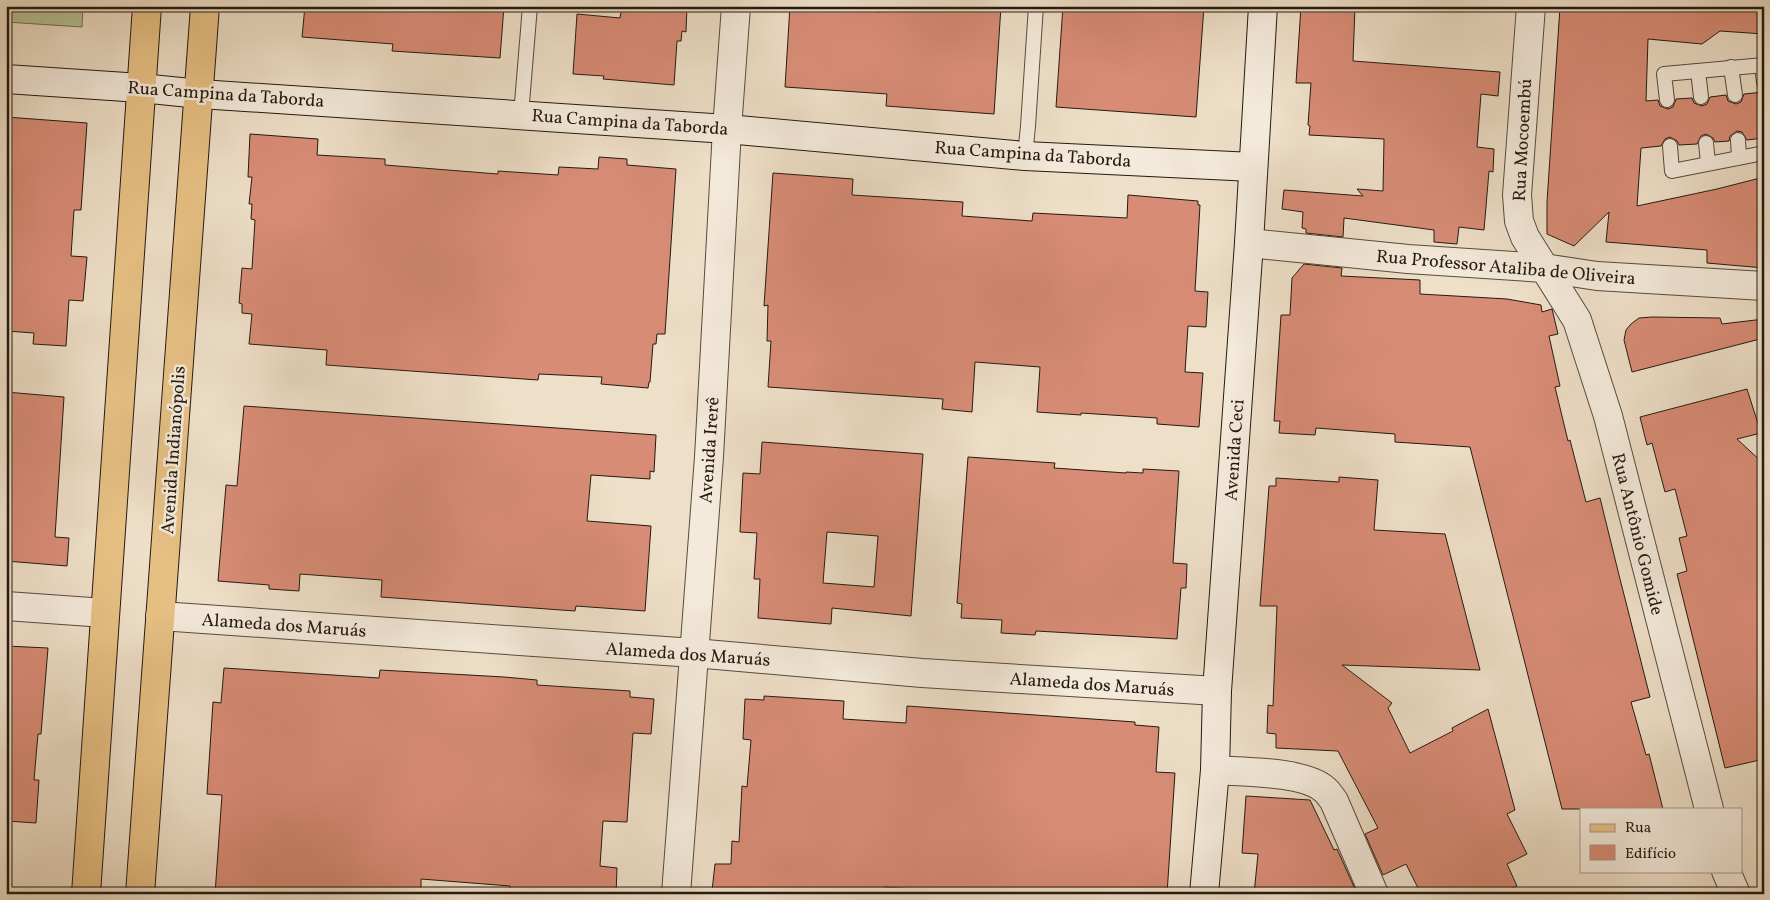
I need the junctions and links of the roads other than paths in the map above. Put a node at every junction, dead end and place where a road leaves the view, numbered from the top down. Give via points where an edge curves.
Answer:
1 (147, 6) edge
2 (205, 6) edge
3 (530, 6) edge
4 (736, 6) edge
5 (1036, 6) edge
6 (1264, 6) edge
7 (1530, 6) edge
8 (1763, 65) edge
9 (1731, 67) junction
10 (1698, 71) junction
11 (6, 79) edge
12 (1764, 82) edge
13 (141, 88) junction
14 (200, 94) junction
15 (1735, 95) dead end
16 (1700, 97) dead end
17 (1666, 100) dead end
18 (521, 115) junction
19 (727, 129) junction
20 (1738, 140) dead end
21 (1706, 143) dead end
22 (1670, 146) dead end
23 (1764, 153) edge
24 (1025, 156) junction
25 (1739, 157) junction
26 (1708, 163) junction
27 (1253, 167) junction
28 (1249, 243) junction
29 (1544, 268) junction
30 (1764, 286) edge
31 (6, 606) edge
32 (105, 613) junction
33 (160, 616) junction
34 (694, 653) junction
35 (1217, 691) junction
36 (1214, 770) junction
37 (1709, 808) edge
38 (1726, 872) edge
39 (86, 894) edge
40 (140, 894) edge
41 (676, 894) edge
42 (1204, 894) edge
43 (1374, 894) edge
44 (1736, 894) edge

1 - 13 main road
2 - 14 main road, Avenida Indianópolis
3 - 18 lane
4 - 19 street, Avenida Irerê
5 - 24 lane
6 - 27 street, Avenida Ceci
7 - 29 street, Rua Mocoembú via 1519,221
8 - 9 lane
8 - 12 lane
9 - 10 lane
9 - 15 lane
10 - 16 lane
10 - 17 lane via 1664,74
11 - 13 street, Rua Campina da Taborda
13 - 14 street, Rua Campina da Taborda
13 - 32 main road
14 - 18 street, Rua Campina da Taborda
14 - 33 main road, Avenida Indianópolis
18 - 19 street, Rua Campina da Taborda
19 - 24 street, Rua Campina da Taborda
19 - 34 street, Avenida Irerê via 709,458
20 - 25 lane
21 - 26 lane
22 - 26 lane via 1672,171
23 - 25 lane
24 - 27 street, Rua Campina da Taborda
25 - 26 lane
27 - 28 street, Avenida Ceci
28 - 29 street, Rua Professor Ataliba de Oliveira via 1408,259
28 - 35 street, Avenida Ceci
29 - 30 street, Rua Professor Ataliba de Oliveira via 1597,276
29 - 37 street, Rua Antônio Gomide via 1576,320 1608,416
31 - 32 street
32 - 39 main road
33 - 34 street, Alameda dos Maruás
33 - 40 main road, Avenida Indianópolis
34 - 35 street, Alameda dos Maruás via 922,673
34 - 41 street, Avenida Irerê
35 - 36 street, Avenida Ceci
36 - 42 street, Avenida Ceci
36 - 43 street via 1297,777 1324,789 1334,801
38 - 44 street

